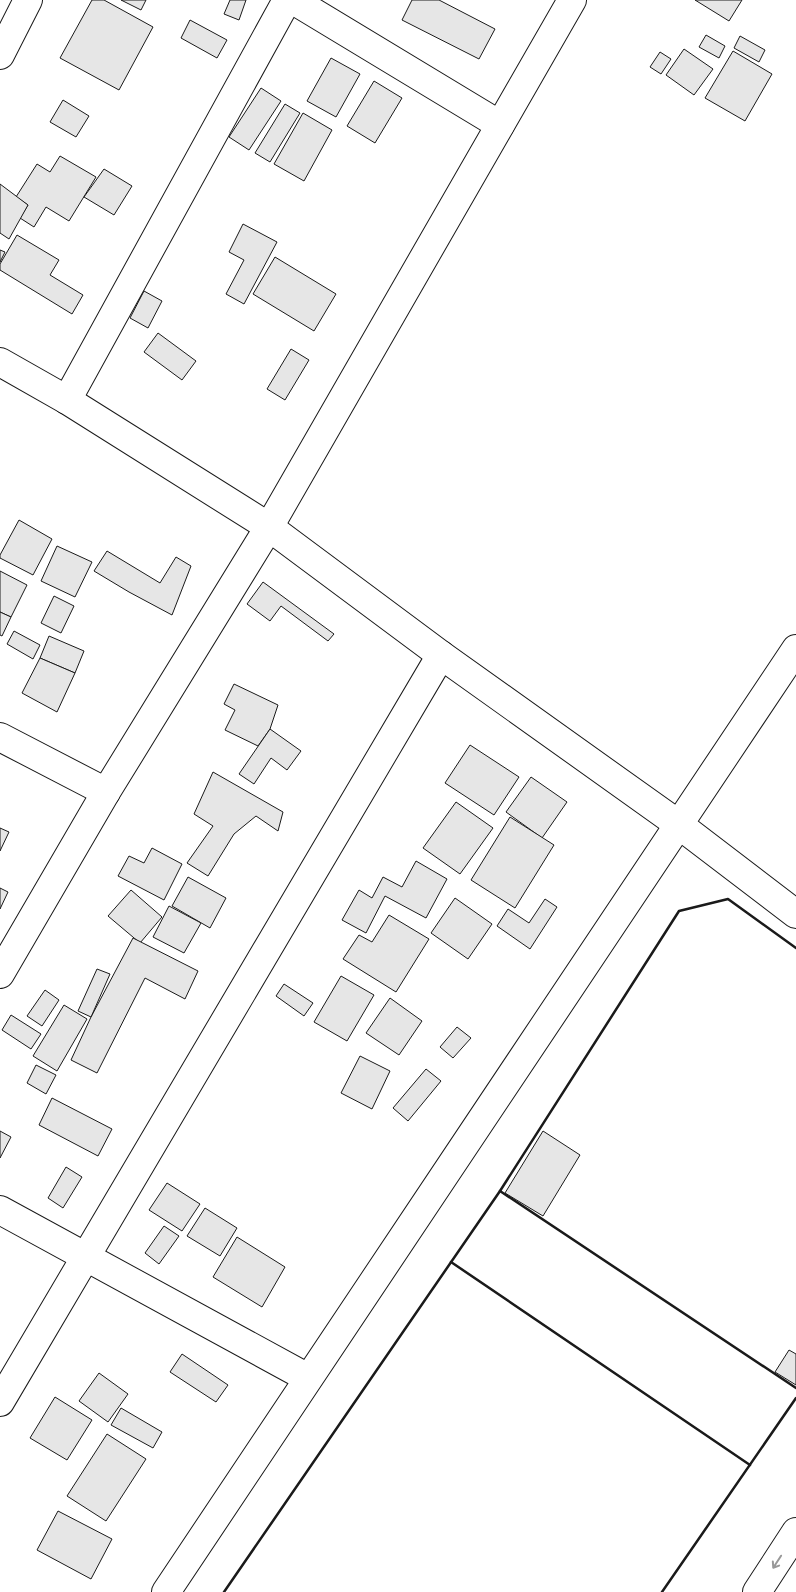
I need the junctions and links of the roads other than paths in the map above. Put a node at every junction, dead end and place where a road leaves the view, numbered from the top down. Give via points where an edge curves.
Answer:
1 (28, 0) edge
2 (287, 0) edge
3 (293, 0) edge
4 (572, 0) edge
5 (0, 55) edge
6 (500, 125) junction
7 (0, 362) edge
8 (67, 400) junction
9 (269, 527) junction
10 (796, 649) edge
11 (441, 655) junction
12 (0, 737) edge
13 (106, 792) junction
14 (678, 824) junction
15 (796, 914) edge
16 (1, 969) edge
17 (0, 1210) edge
18 (86, 1256) junction
19 (308, 1378) junction
20 (0, 1402) edge
21 (796, 1532) edge
22 (166, 1592) edge
23 (757, 1592) edge

1 - 5 main road
2 - 8 main road
3 - 6 main road
4 - 6 main road
6 - 9 main road
7 - 8 main road
8 - 9 main road
9 - 11 main road
9 - 13 main road
10 - 14 main road
11 - 14 main road
11 - 18 main road
12 - 13 main road
13 - 16 main road
14 - 15 main road
14 - 19 main road
17 - 18 main road
18 - 19 main road
18 - 20 main road
19 - 22 main road
21 -> 23 main road

